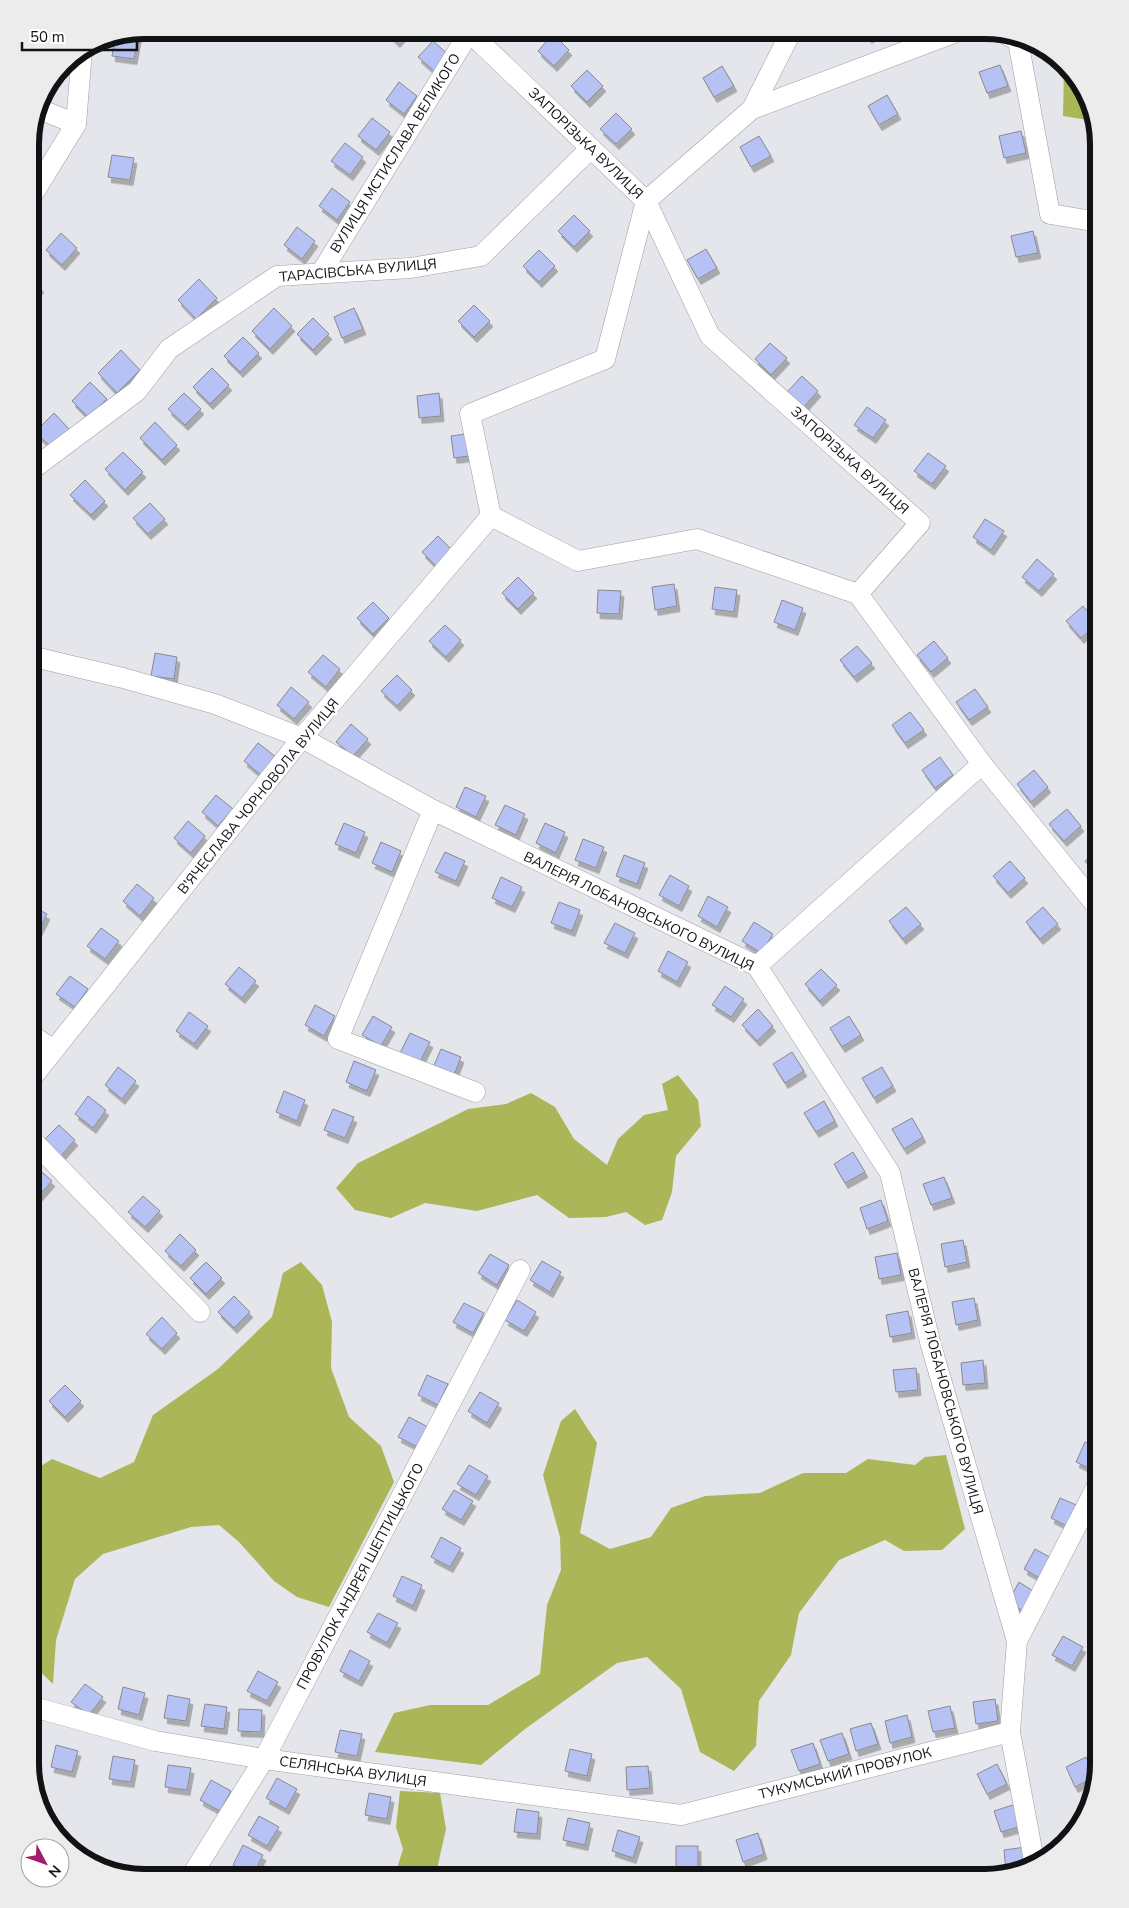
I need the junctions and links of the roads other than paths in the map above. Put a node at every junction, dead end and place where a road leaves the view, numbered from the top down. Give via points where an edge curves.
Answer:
1 (463, 39) edge
2 (476, 39) edge
3 (787, 39) edge
4 (938, 39) edge
5 (1019, 44) edge
6 (81, 59) edge
7 (752, 109) junction
8 (44, 111) edge
9 (76, 124) junction
10 (591, 148) junction
11 (39, 185) edge
12 (646, 201) junction
13 (1090, 221) edge
14 (321, 273) junction
15 (39, 464) edge
16 (491, 516) junction
17 (858, 594) junction
18 (39, 658) edge
19 (302, 738) junction
20 (982, 764) junction
21 (433, 810) junction
22 (1090, 898) edge
23 (757, 966) junction
24 (39, 1040) edge
25 (54, 1050) junction
26 (39, 1069) edge
27 (474, 1092) dead end
28 (39, 1147) edge
29 (520, 1270) dead end
30 (200, 1312) dead end
31 (1090, 1499) edge
32 (1017, 1641) junction
33 (39, 1709) edge
34 (1010, 1732) junction
35 (264, 1759) junction
36 (681, 1815) joint
37 (1033, 1857) edge
38 (196, 1869) edge

1 - 14 street, ВУЛИЦЯ МСТИСЛАВА ВЕЛИКОГО
2 - 10 street, ЗАПОРІЗЬКА ВУЛИЦЯ
3 - 7 street
4 - 7 street
5 - 13 street via 1050,214
6 - 9 street
7 - 12 street
8 - 9 street
9 - 11 street
10 - 12 street, ЗАПОРІЗЬКА ВУЛИЦЯ
10 - 14 street, ТАРАСІВСЬКА ВУЛИЦЯ via 481,256 411,268
12 - 16 street via 605,359 470,414
12 - 17 street, ЗАПОРІЗЬКА ВУЛИЦЯ via 710,336 920,523
14 - 15 street, ТАРАСІВСЬКА ВУЛИЦЯ via 276,276 169,349 137,391
16 - 17 street via 578,560 697,539
16 - 19 street, В'ЯЧЕСЛАВА ЧОРНОВОЛА ВУЛИЦЯ
17 - 20 street
18 - 19 street, ВАЛЕРІЯ ЛОБАНОВСЬКОГО ВУЛИЦЯ via 215,704
19 - 21 street, ВАЛЕРІЯ ЛОБАНОВСЬКОГО ВУЛИЦЯ
19 - 25 street, В'ЯЧЕСЛАВА ЧОРНОВОЛА ВУЛИЦЯ
20 - 22 street
20 - 23 street
21 - 23 street, ВАЛЕРІЯ ЛОБАНОВСЬКОГО ВУЛИЦЯ
21 - 27 street via 338,1039
23 - 32 street, ВАЛЕРІЯ ЛОБАНОВСЬКОГО ВУЛИЦЯ via 890,1173 930,1342
24 - 25 street
25 - 26 street, В'ЯЧЕСЛАВА ЧОРНОВОЛА ВУЛИЦЯ
28 - 30 street
29 - 35 street, ПРОВУЛОК АНДРЕЯ ШЕПТИЦЬКОГО
31 - 32 street
32 - 34 street
33 - 35 street, СЕЛЯНСЬКА ВУЛИЦЯ via 155,1741
34 - 36 street, ТУКУМСЬКИЙ ПРОВУЛОК
34 - 37 street
35 - 36 street, СЕЛЯНСЬКА ВУЛИЦЯ
35 - 38 street, ПРОВУЛОК АНДРЕЯ ШЕПТИЦЬКОГО

